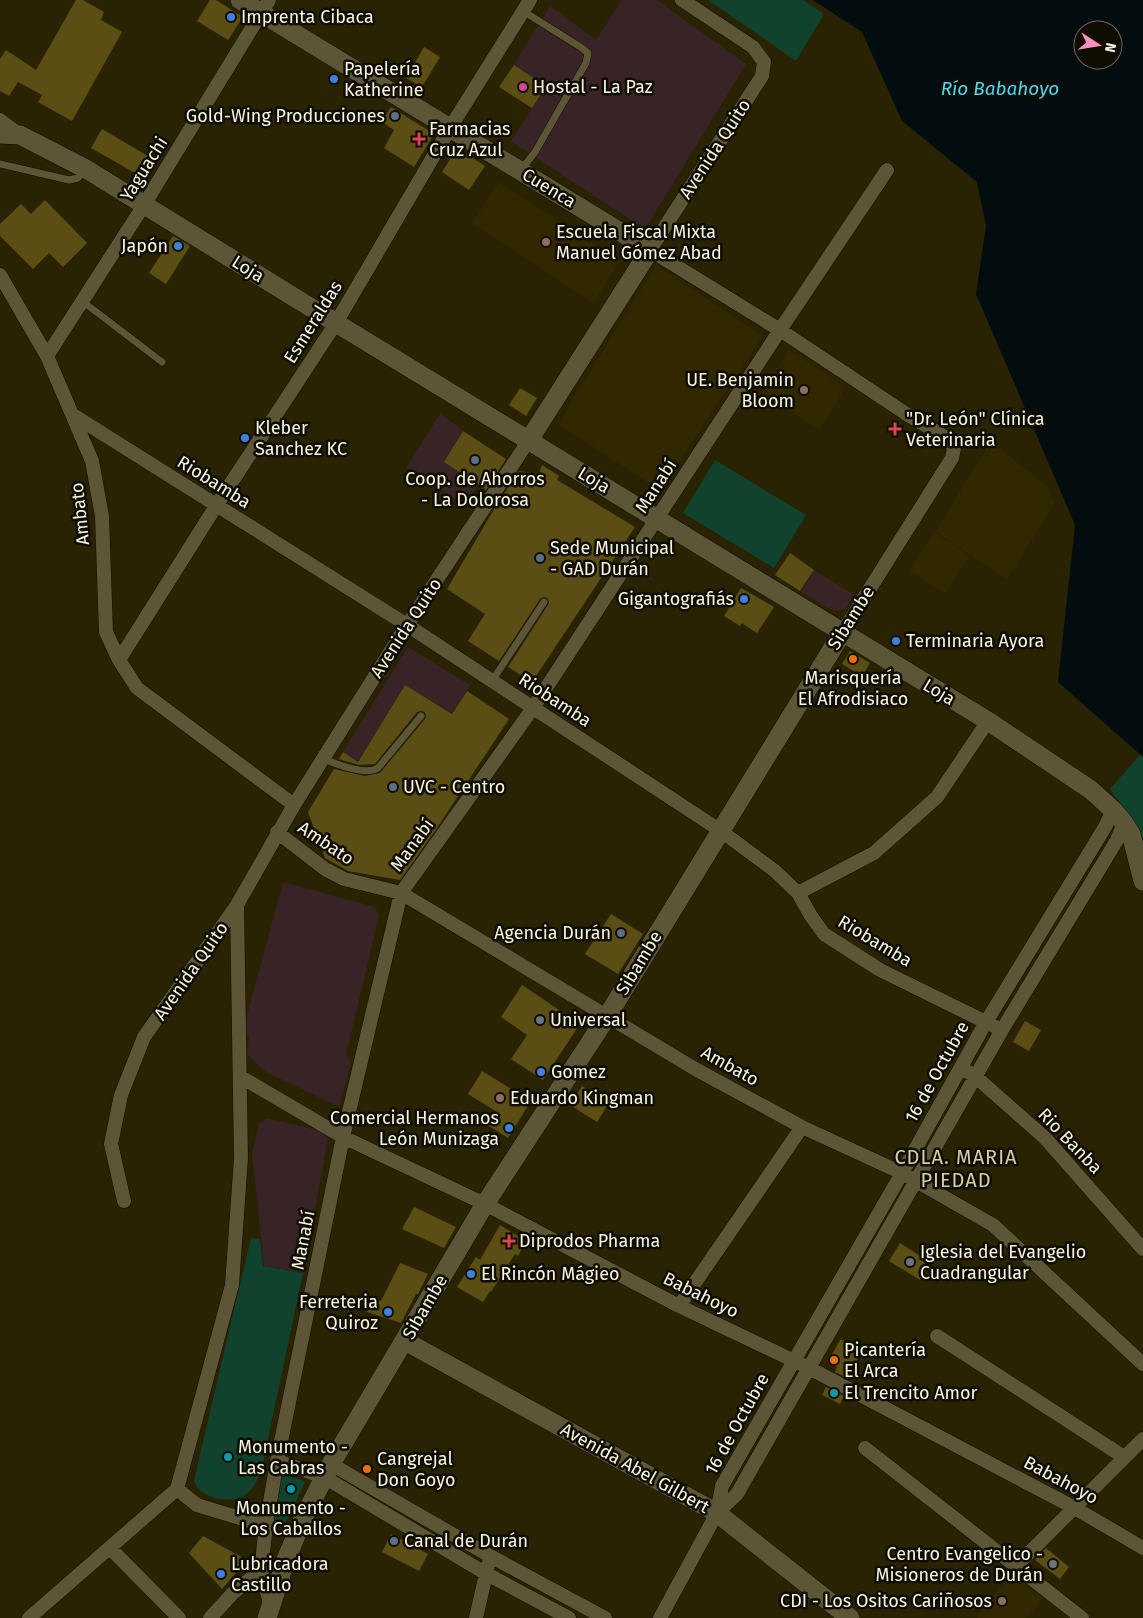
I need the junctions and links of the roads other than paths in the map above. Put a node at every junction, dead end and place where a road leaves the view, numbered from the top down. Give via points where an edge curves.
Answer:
1 (240, 0) edge
2 (682, 0) edge
3 (527, 5) edge
4 (265, 7) edge
5 (0, 120) edge
6 (450, 128) junction
7 (0, 134) edge
8 (20, 135) junction
9 (0, 164) edge
10 (86, 169) junction
11 (520, 170) junction
12 (887, 170) dead end
13 (144, 205) junction
14 (650, 250) junction
15 (0, 275) edge
16 (82, 301) junction
17 (336, 323) junction
18 (780, 330) junction
19 (47, 356) junction
20 (162, 362) dead end
21 (73, 415) junction
22 (529, 440) junction
23 (954, 448) joint
24 (216, 506) junction
25 (658, 518) junction
26 (544, 602) dead end
27 (407, 625) junction
28 (842, 633) junction
29 (119, 660) junction
30 (492, 681) junction
31 (533, 708) junction
32 (421, 716) dead end
33 (988, 721) junction
34 (323, 759) junction
35 (294, 805) junction
36 (1118, 817) junction
37 (721, 830) junction
38 (277, 832) junction
39 (1143, 881) edge
40 (401, 893) junction
41 (798, 893) junction
42 (237, 905) junction
43 (608, 1015) junction
44 (986, 1022) junction
45 (1002, 1030) junction
46 (961, 1068) junction
47 (241, 1077) junction
48 (976, 1077) junction
49 (802, 1127) junction
50 (342, 1137) junction
51 (902, 1173) junction
52 (917, 1180) junction
53 (124, 1201) dead end
54 (485, 1204) junction
55 (1143, 1249) edge
56 (679, 1306) junction
57 (937, 1336) dead end
58 (405, 1341) junction
59 (794, 1361) junction
60 (1143, 1364) edge
61 (809, 1368) junction
62 (1143, 1439) edge
63 (865, 1448) dead end
64 (1124, 1457) junction
65 (277, 1461) junction
66 (328, 1471) junction
67 (177, 1489) junction
68 (1073, 1507) junction
69 (717, 1513) junction
70 (266, 1526) junction
71 (110, 1548) junction
72 (1143, 1548) edge
73 (492, 1556) junction
74 (1016, 1566) junction
75 (261, 1570) junction
76 (485, 1573) junction
77 (270, 1614) edge
78 (37, 1615) edge
79 (179, 1618) edge
80 (210, 1618) edge
81 (476, 1618) edge
82 (569, 1618) edge
83 (606, 1618) edge
84 (660, 1618) edge
85 (850, 1618) edge
86 (1082, 1618) edge

1 - 4 street, Cuenca
2 - 14 street, Avenida Quito via 753,47 764,62 762,76
3 - 6 street, Esmeraldas
3 - 11 lane via 588,53 586,63 535,152
4 - 6 street, Cuenca
4 - 13 street, Yaguachi
5 - 8 street, Loja
6 - 11 street, Cuenca
6 - 17 street, Esmeraldas
7 - 8 street
8 - 10 street, Loja
9 - 10 lane via 69,180 78,178
10 - 13 street, Loja
11 - 14 street, Cuenca
12 - 18 street, Manabí
13 - 16 street, Yaguachi
13 - 17 street, Loja
14 - 18 street, Cuenca
14 - 22 street, Avenida Quito
15 - 19 street, Ambato
16 - 19 street, Yaguachi
16 - 20 lane
17 - 22 street, Loja
17 - 24 street, Esmeraldas
18 - 23 street, Cuenca via 908,416 950,440
18 - 25 street, Manabí
19 - 21 street, Ambato
21 - 24 street, Riobamba
21 - 29 street, Ambato via 92,461 102,516 106,632
22 - 25 street, Loja
22 - 27 street, Avenida Quito
23 - 28 street, Sibambe via 952,458
24 - 27 street, Riobamba
24 - 29 street, Esmeraldas
25 - 28 street, Loja
25 - 31 street, Manabí
26 - 30 lane
27 - 30 street, Riobamba
27 - 34 street, Avenida Quito
28 - 33 street, Loja
28 - 37 street, Sibambe
29 - 35 street, Ambato via 138,688
30 - 31 street, Riobamba
31 - 37 street, Riobamba
31 - 40 street, Manabí
32 - 34 lane via 373,771
33 - 36 street, Loja via 1092,790
33 - 41 street via 930,804 874,853
34 - 35 street, Avenida Quito
35 - 38 street, Avenida Quito
36 - 39 street, Loja via 1131,834
36 - 44 street, 16 de Octubre via 1105,827
36 - 45 street, 16 de Octubre via 1117,840
37 - 41 street, Riobamba via 775,870
37 - 43 street, Sibambe
38 - 40 street, Ambato via 325,869 344,879
38 - 42 street, Avenida Quito
40 - 43 street, Ambato
40 - 50 street, Manabí
41 - 44 street, Riobamba via 824,934 880,970
42 - 47 street
42 - 53 street, Avenida Quito via 144,1037 121,1095 111,1144
43 - 49 street, Ambato via 697,1070
43 - 54 street, Sibambe
44 - 45 street, Riobamba
44 - 46 street, 16 de Octubre
45 - 48 street, 16 de Octubre
46 - 48 street, Rio Banba
46 - 51 street, 16 de Octubre
47 - 50 street, Babahoyo
47 - 67 street via 241,1158 232,1285
48 - 52 street, 16 de Octubre
48 - 55 street, Rio Banba via 1045,1138
49 - 51 street, Ambato
49 - 56 street
50 - 54 street, Babahoyo
50 - 65 street, Manabí
51 - 52 street, Ambato
51 - 59 street, 16 de Octubre
52 - 60 street, Ambato via 992,1225
52 - 61 street, 16 de Octubre
54 - 56 street, Babahoyo
54 - 58 street, Sibambe
56 - 59 street, Babahoyo
57 - 64 street
58 - 66 street, Sibambe
58 - 69 street, Avenida Abel Gilbert
59 - 61 street, Babahoyo
59 - 69 street, 16 de Octubre via 722,1486
61 - 68 street, Babahoyo
61 - 69 street, 16 de Octubre via 737,1494
62 - 64 street
63 - 74 street
64 - 68 street
65 - 66 street
65 - 70 street, Manabí
66 - 73 street
66 - 76 street
66 - 77 street, Sibambe via 285,1562
67 - 70 street via 197,1505
67 - 71 street
68 - 72 street, Babahoyo
68 - 74 street
69 - 84 street, 16 de Octubre
69 - 85 street, Avenida Abel Gilbert
70 - 75 street, Manabí
71 - 78 street
71 - 79 street
73 - 76 street
73 - 83 street
74 - 86 street
75 - 77 street, Manabí
75 - 80 street
76 - 81 street
76 - 82 street

